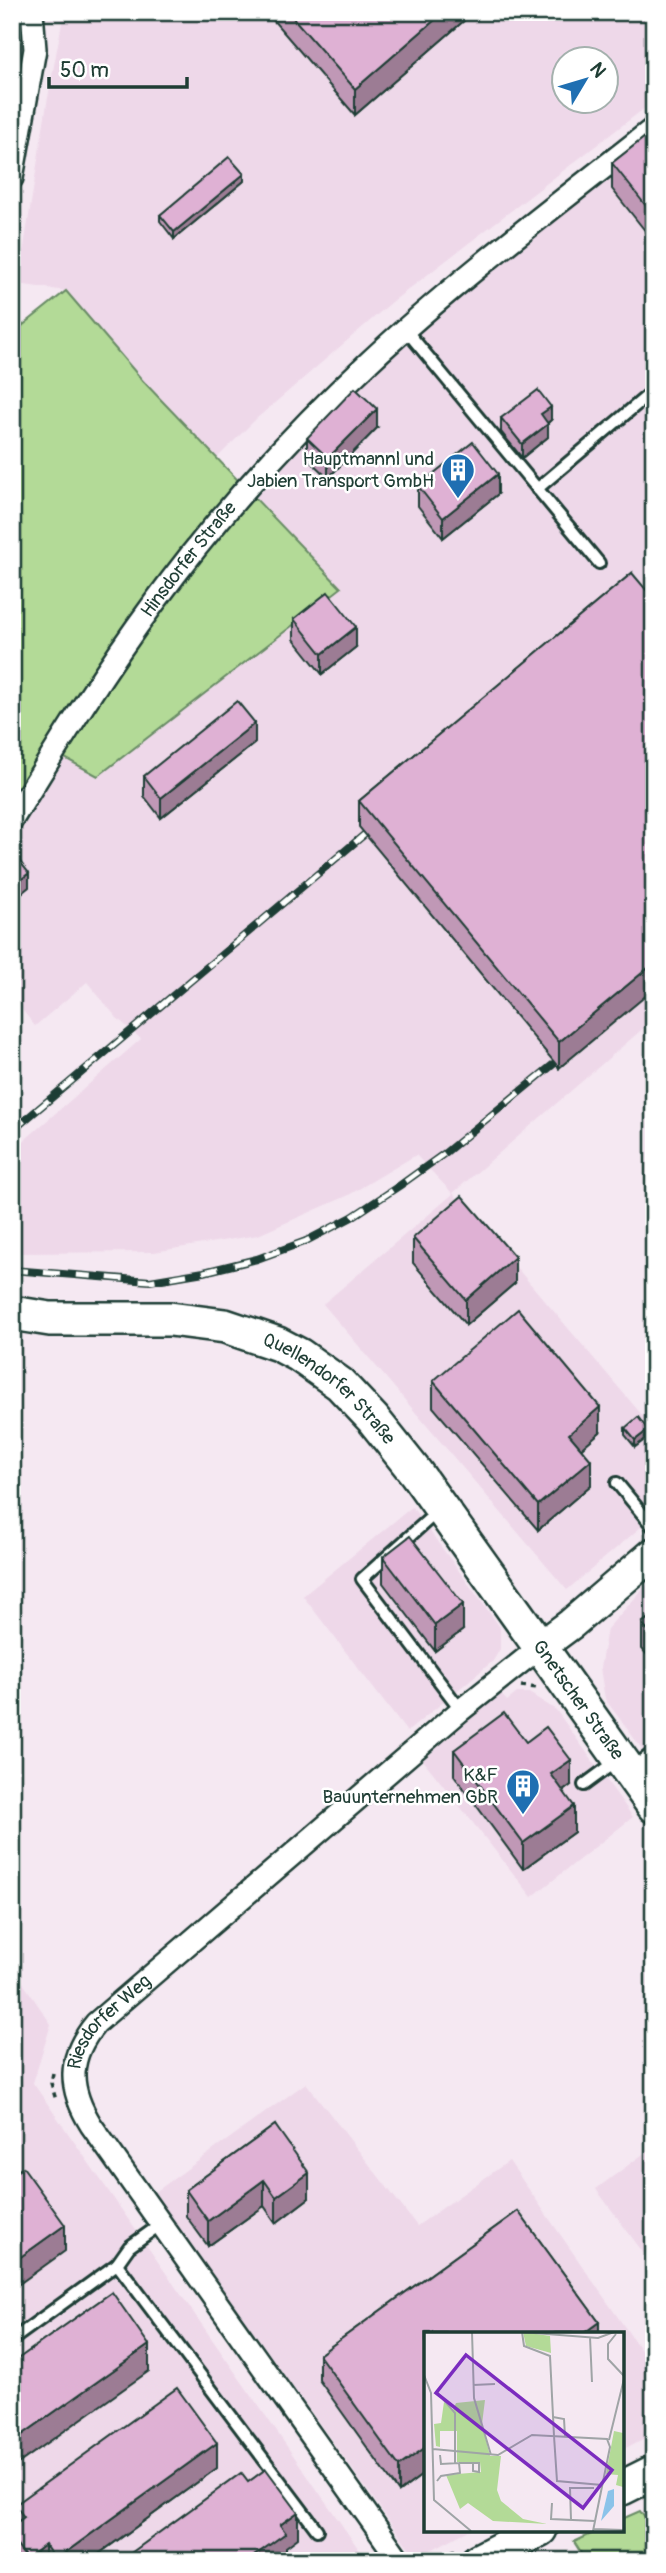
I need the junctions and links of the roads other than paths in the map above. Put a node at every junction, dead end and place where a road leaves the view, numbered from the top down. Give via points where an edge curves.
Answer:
1 (32, 12) edge
2 (654, 128) edge
3 (13, 172) edge
4 (405, 329) junction
5 (654, 390) edge
6 (537, 489) junction
7 (599, 564) dead end
8 (12, 820) edge
9 (12, 1313) edge
10 (617, 1483) dead end
11 (441, 1508) junction
12 (654, 1528) edge
13 (654, 1553) edge
14 (540, 1647) junction
15 (461, 1710) junction
16 (634, 1761) edge
17 (584, 1785) dead end
18 (654, 1806) edge
19 (161, 2224) junction
20 (117, 2264) junction
21 (12, 2340) edge
22 (654, 2472) edge
23 (624, 2487) edge
24 (317, 2529) dead end
25 (536, 2531) edge
26 (400, 2561) edge
27 (478, 2561) edge

1 - 3 street via 35,50
2 - 4 street, Hinsdorfer Straße
4 - 6 lane
4 - 8 street, Hinsdorfer Straße via 281,451 192,554 125,643
5 - 6 lane
6 - 7 lane
9 - 11 main road, Quellendorfer Straße via 69,1320 198,1321 278,1344 320,1369 357,1401
10 - 12 lane
11 - 14 main road, Quellendorfer Straße
11 - 15 lane via 362,1579
13 - 14 main road, Gnetscher Straße
14 - 15 street, Riesdorfer Weg
14 - 16 main road, Gnetscher Straße
15 - 19 street, Riesdorfer Weg via 86,2035 74,2070 81,2110
16 - 17 lane
16 - 18 main road, Gnetscher Straße
19 - 20 lane via 129,2247
19 - 26 street, Riesdorfer Weg
20 - 21 lane
20 - 24 lane
22 - 23 main road
25 - 27 main road

